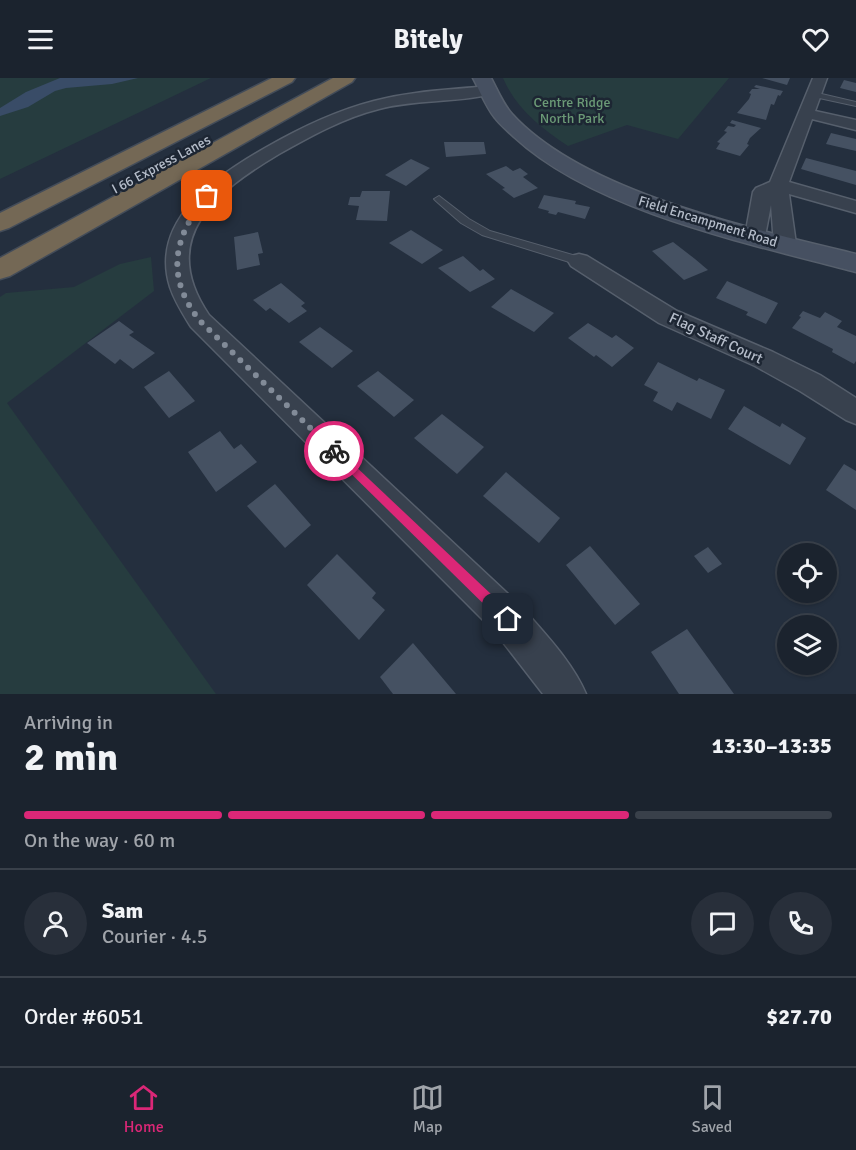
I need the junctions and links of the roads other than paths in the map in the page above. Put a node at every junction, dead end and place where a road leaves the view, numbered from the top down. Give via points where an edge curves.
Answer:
1 (262, 78) edge
2 (286, 78) edge
3 (322, 78) edge
4 (346, 78) edge
5 (820, 78) edge
6 (484, 85) edge
7 (813, 94) junction
8 (856, 104) edge
9 (805, 113) junction
10 (856, 125) edge
11 (778, 185) junction
12 (438, 199) dead end
13 (0, 206) edge
14 (856, 207) edge
15 (0, 223) edge
16 (755, 236) junction
17 (785, 244) junction
18 (0, 249) edge
19 (579, 261) joint
20 (856, 263) edge
21 (0, 270) edge
22 (856, 412) edge
23 (566, 694) edge

1 - 13 highway
2 - 15 highway, I 66 Express Lanes
3 - 18 highway, I 66 Express Lanes
4 - 21 highway
5 - 7 street
6 - 16 street, Field Encampment Road via 501,112 527,138 590,178 662,209
6 - 23 street via 351,112 305,132 233,175 207,196 189,220 180,240 179,283 200,321 508,619
7 - 8 lane
7 - 9 street
9 - 10 street
9 - 11 street
11 - 14 street
11 - 16 street via 763,192
11 - 17 street
12 - 19 lane via 486,233
16 - 17 street, Field Encampment Road
17 - 20 street, Field Encampment Road
19 - 22 street, Flag Staff Court via 668,317 764,359

